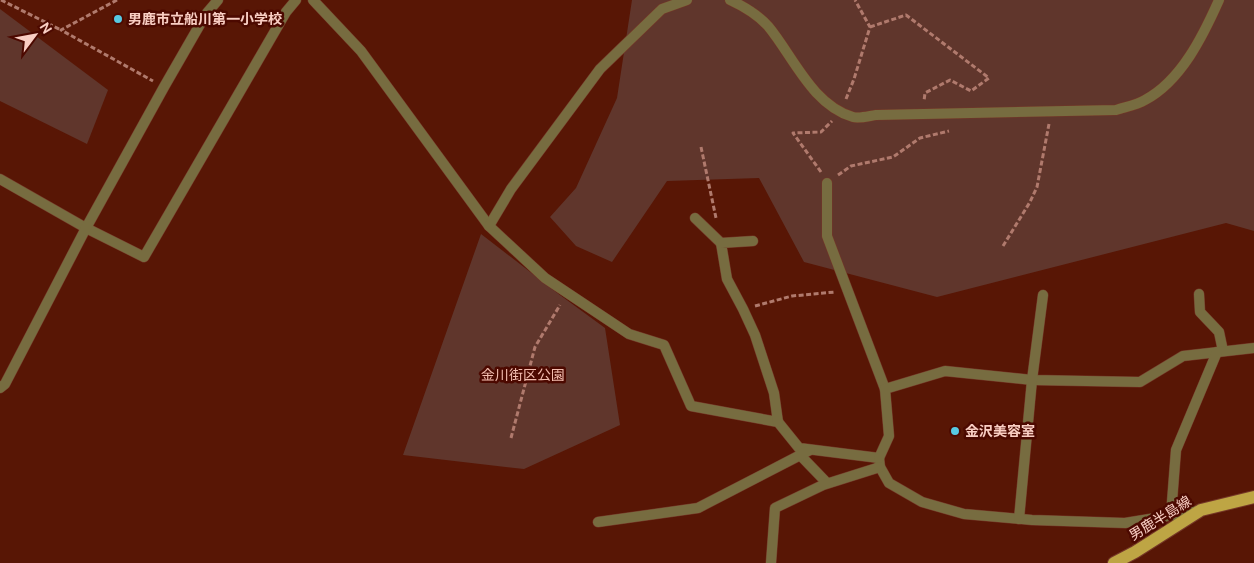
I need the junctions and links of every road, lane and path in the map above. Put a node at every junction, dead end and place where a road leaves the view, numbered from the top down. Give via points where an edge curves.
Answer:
1 (1, 0) edge
2 (117, 0) edge
3 (218, 0) edge
4 (296, 0) edge
5 (313, 0) edge
6 (687, 0) edge
7 (730, 0) edge
8 (1219, 0) edge
9 (870, 27) dead end
10 (61, 30) junction
11 (164, 87) junction
12 (1052, 111) junction
13 (923, 114) junction
14 (949, 131) dead end
15 (700, 147) dead end
16 (0, 179) edge
17 (828, 183) joint
18 (695, 218) dead end
19 (489, 226) junction
20 (86, 228) junction
21 (753, 241) dead end
22 (721, 243) junction
23 (1003, 246) dead end
24 (848, 291) junction
25 (1199, 294) dead end
26 (1042, 295) dead end
27 (564, 298) dead end
28 (743, 309) junction
29 (1254, 348) edge
30 (1220, 352) junction
31 (1032, 380) junction
32 (0, 388) edge
33 (885, 389) junction
34 (778, 422) junction
35 (512, 438) dead end
36 (811, 449) junction
37 (800, 455) junction
38 (880, 463) junction
39 (827, 484) junction
40 (1254, 497) edge
41 (1202, 510) junction
42 (1171, 515) junction
43 (1019, 519) junction
44 (598, 522) dead end
45 (771, 563) edge
46 (1114, 563) edge

1 - 10 path
2 - 10 path
3 - 11 street via 206,14
4 - 20 street via 144,257
5 - 19 street via 361,51
6 - 19 street via 662,10 600,69 511,189
7 - 13 street via 742,5 767,25 814,90 836,110 855,118
8 - 12 street via 1206,32 1174,78 1145,100 1116,110
9 - 13 path via 906,15 988,78 972,91 950,80 924,92
10 - 11 path
11 - 20 street
12 - 13 street
12 - 23 path via 1037,187
14 - 17 path via 920,138 893,157 851,166
15 - 22 path
16 - 20 street
17 - 24 street via 828,236
18 - 22 street
19 - 34 street via 545,278 629,334 664,345 691,406
20 - 32 street via 5,384
21 - 22 street
22 - 28 street via 727,279
24 - 28 path via 792,296
24 - 33 street
25 - 30 street via 1200,312 1219,332
26 - 31 street
27 - 35 path via 536,347
28 - 34 street via 774,393
29 - 30 street
30 - 31 street via 1183,356 1140,382
30 - 42 street via 1176,450
31 - 33 street via 945,371
31 - 43 street
33 - 38 street via 889,436
34 - 36 street via 799,448
36 - 37 street
36 - 38 street
37 - 39 street
37 - 44 street via 698,508
38 - 39 street
38 - 43 street via 889,483 922,502 964,514
39 - 45 street via 775,508
40 - 41 main road, 男鹿半島線
41 - 42 street
41 - 46 main road, 男鹿半島線
42 - 43 street via 1125,524

